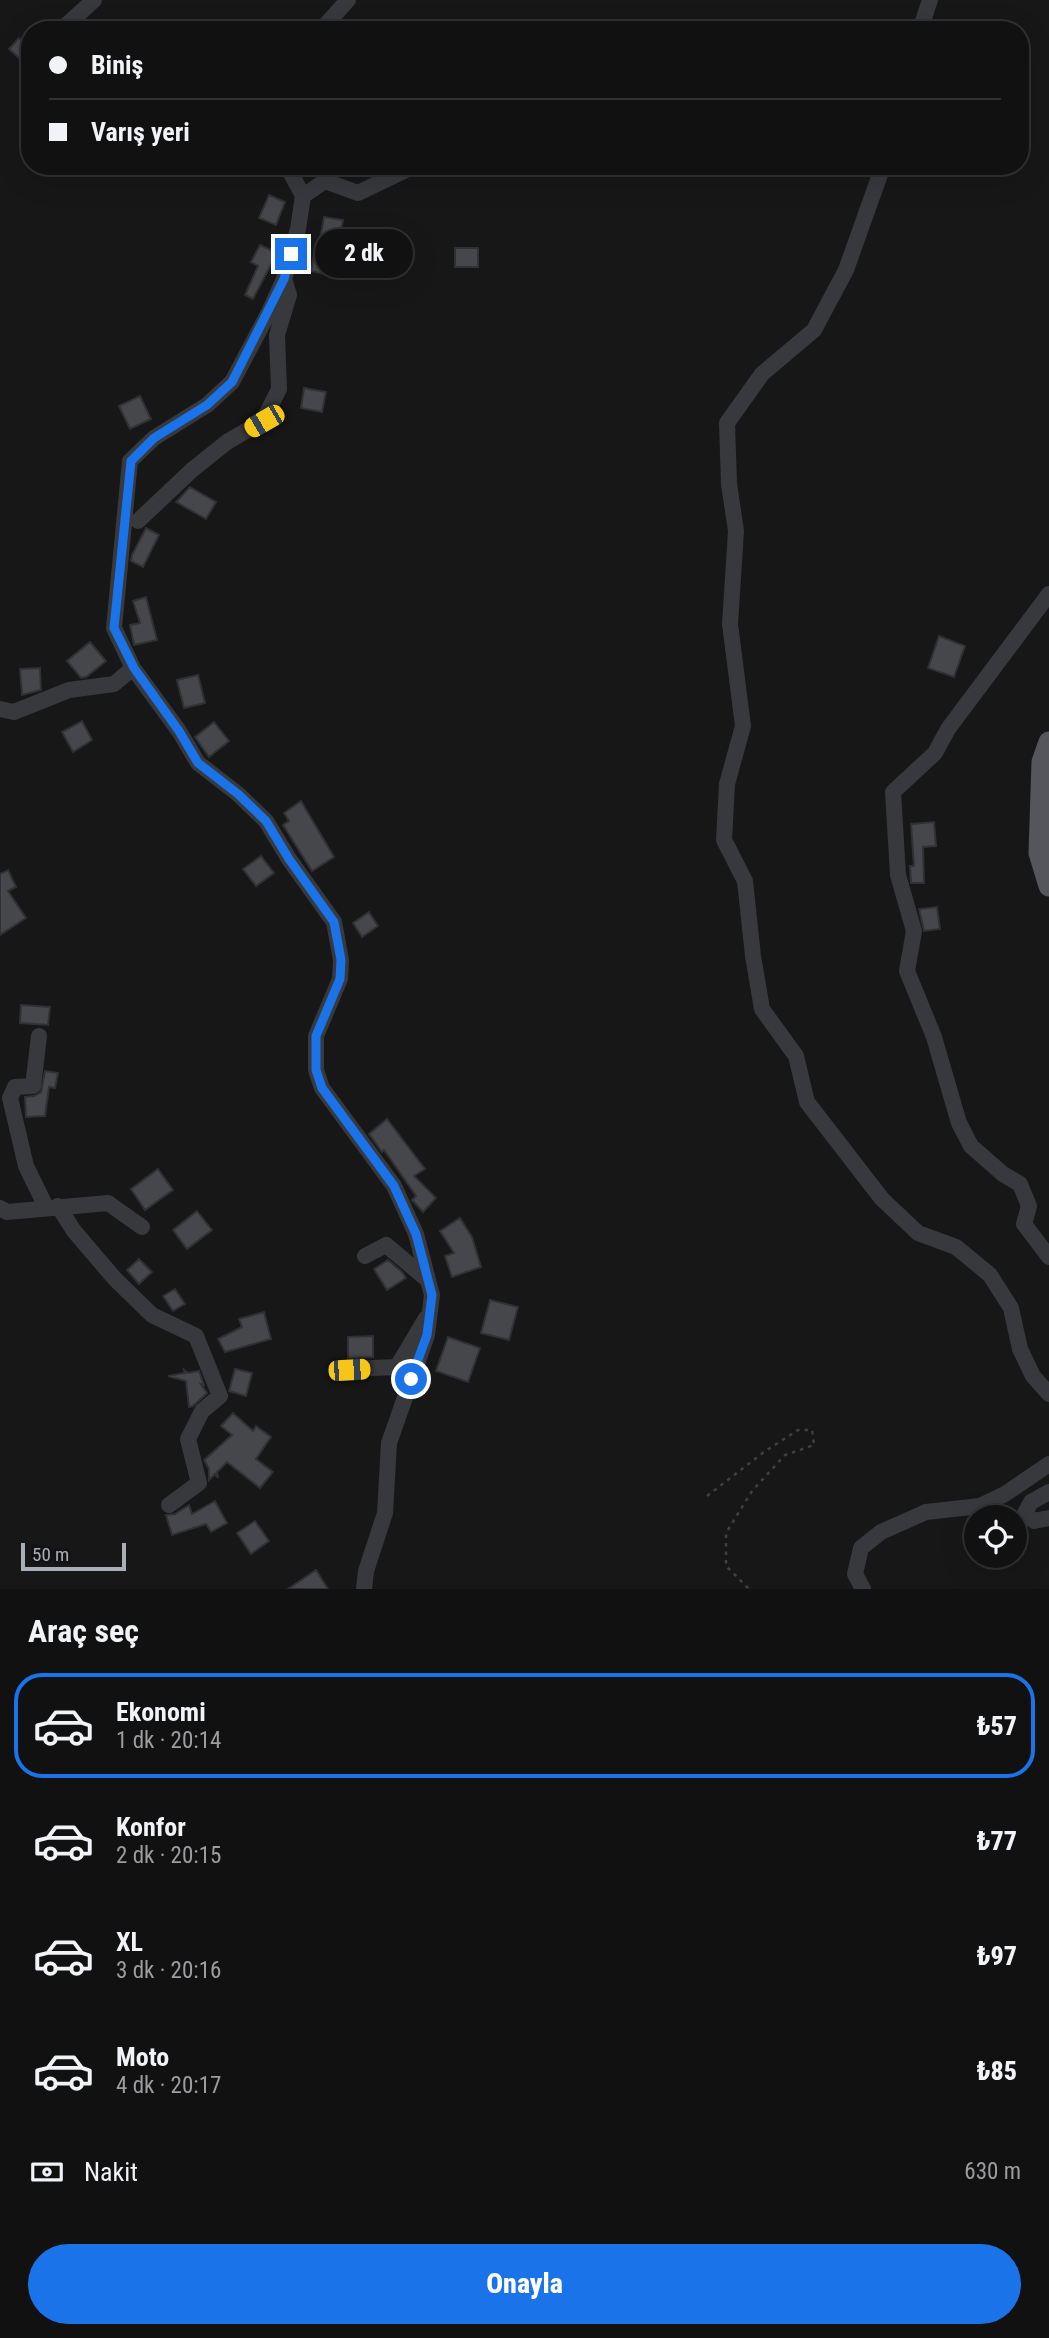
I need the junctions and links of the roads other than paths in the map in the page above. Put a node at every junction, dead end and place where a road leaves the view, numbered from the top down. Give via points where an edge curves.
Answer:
1 (94, 0) edge
2 (348, 0) edge
3 (930, 0) edge
4 (71, 21) edge
5 (329, 21) edge
6 (923, 21) edge
7 (292, 175) edge
8 (395, 175) edge
9 (880, 175) edge
10 (303, 196) junction
11 (284, 279) junction
12 (138, 522) dead end
13 (1049, 594) edge
14 (134, 668) junction
15 (0, 709) edge
16 (1049, 742) edge
17 (1049, 886) edge
18 (39, 1036) dead end
19 (52, 1207) junction
20 (0, 1208) edge
21 (142, 1227) dead end
22 (365, 1256) dead end
23 (1049, 1257) edge
24 (428, 1280) junction
25 (430, 1311) junction
26 (349, 1370) dead end
27 (1049, 1394) edge
28 (1049, 1464) edge
29 (1049, 1492) edge
30 (169, 1505) dead end
31 (1049, 1518) edge
32 (364, 1589) edge
33 (863, 1589) edge

1 - 4 street
2 - 5 street
3 - 6 street
7 - 10 street
8 - 10 street via 358,193 325,181
9 - 27 street via 846,270 814,330 762,374 727,423 736,531 730,624 743,726 727,783 724,840 745,881 762,1009 796,1056 807,1102 883,1199 918,1233 956,1247 990,1275 1011,1308 1020,1349 1033,1376
10 - 11 street
11 - 12 street via 289,295 277,335 279,389 264,421 192,470
11 - 14 street via 232,382 207,405 154,438 131,461 114,628
13 - 23 street via 935,753 893,792 898,875 915,931 907,971 933,1037 958,1124 971,1146 1020,1184 1029,1206 1024,1224
14 - 15 street via 114,684 69,690 13,712
14 - 24 street via 198,763 266,821 334,922 340,979 316,1036 316,1070 322,1088 394,1186 416,1234
16 - 17 main road via 1042,762 1039,853
18 - 19 street via 33,1086 15,1087 10,1098 26,1166
19 - 20 street via 7,1212
19 - 21 street via 108,1203
19 - 30 street via 152,1315 196,1336 220,1396 202,1411 188,1440 199,1483
22 - 24 street via 386,1245
24 - 25 street
25 - 26 street via 397,1367
25 - 32 street via 427,1335 389,1443 385,1513
28 - 33 street via 980,1506 926,1513 881,1532 861,1548 855,1574
29 - 31 street via 1031,1502 1025,1513 1034,1521

